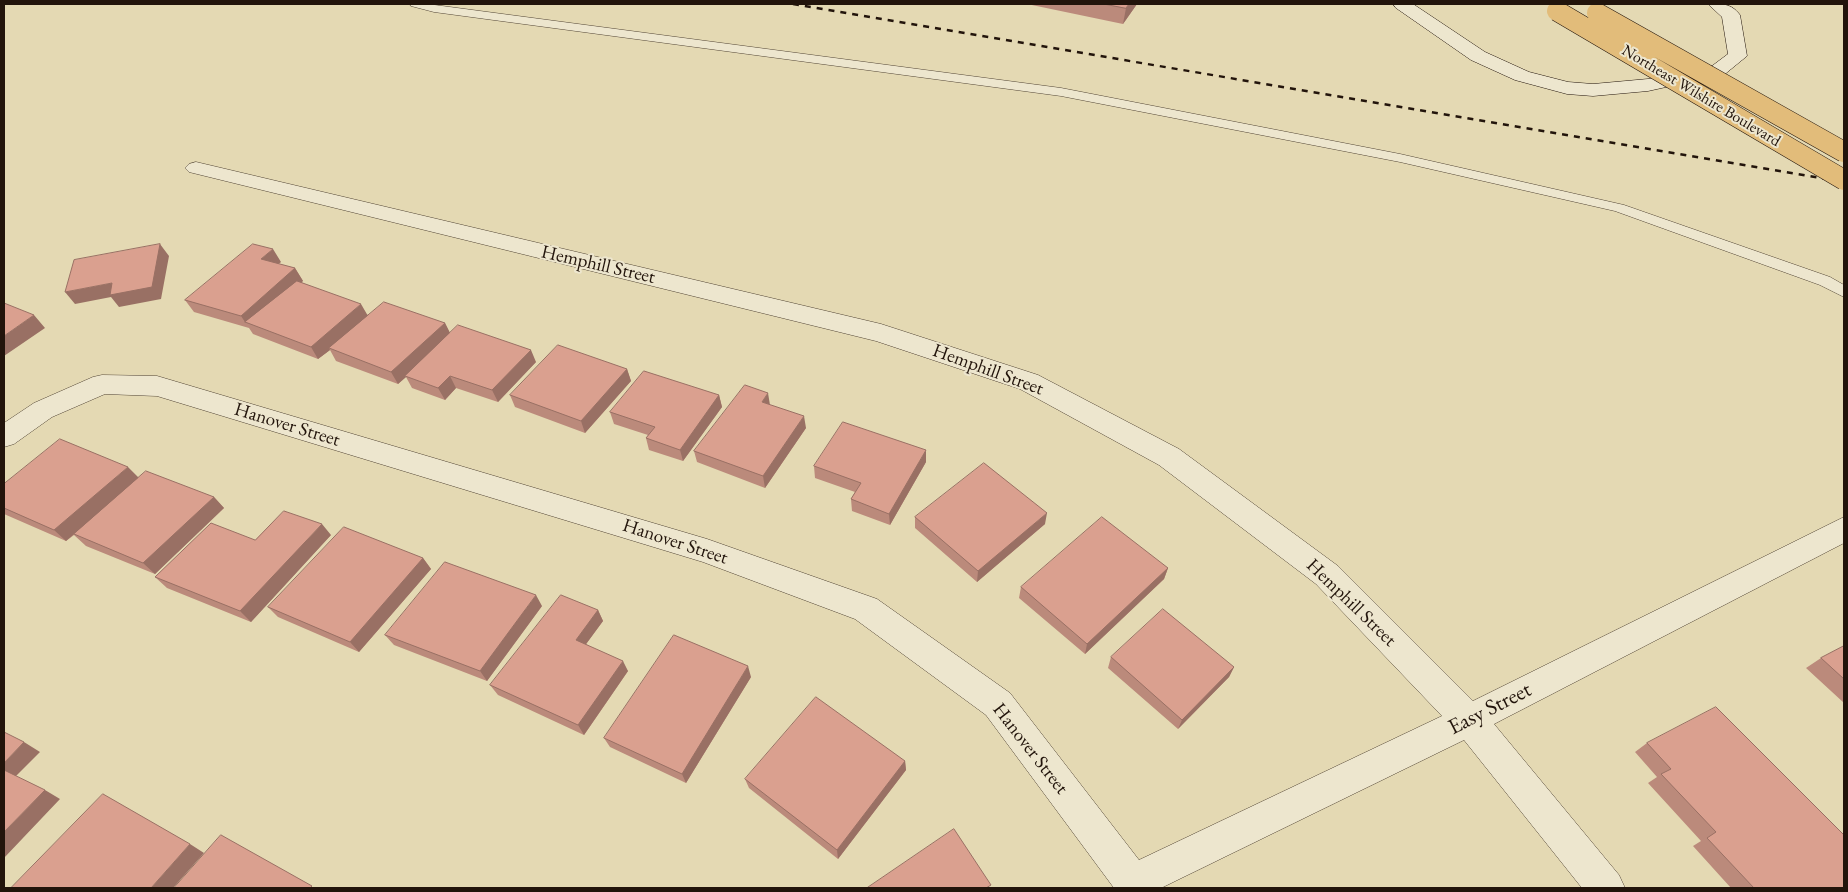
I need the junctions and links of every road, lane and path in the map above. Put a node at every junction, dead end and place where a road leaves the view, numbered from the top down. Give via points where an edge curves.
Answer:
1 (415, 4) edge
2 (1402, 4) edge
3 (1580, 4) edge
4 (1717, 4) edge
5 (1557, 11) dead end
6 (1844, 152) edge
7 (196, 168) dead end
8 (1844, 180) edge
9 (1844, 292) edge
10 (4, 438) edge
11 (1844, 529) edge
12 (1469, 720) junction
13 (1135, 885) edge
14 (1606, 888) edge

1 - 9 lane via 1061,92 1400,158 1619,208 1825,282
2 - 4 street via 1478,56 1522,76 1566,88 1593,90 1623,89 1718,70 1738,56 1731,15
3 - 6 main road, Northeast Wilshire Boulevard, bridge
5 - 8 main road, Northeast Wilshire Boulevard, bridge
7 - 12 street, Hemphill Street via 881,332 1029,382 1169,457 1327,575
10 - 13 street, Hanover Street via 43,410 102,384 157,386 707,551 866,609 998,704
11 - 12 street, Easy Street
12 - 13 street, Easy Street
12 - 14 street, Hemphill Street

